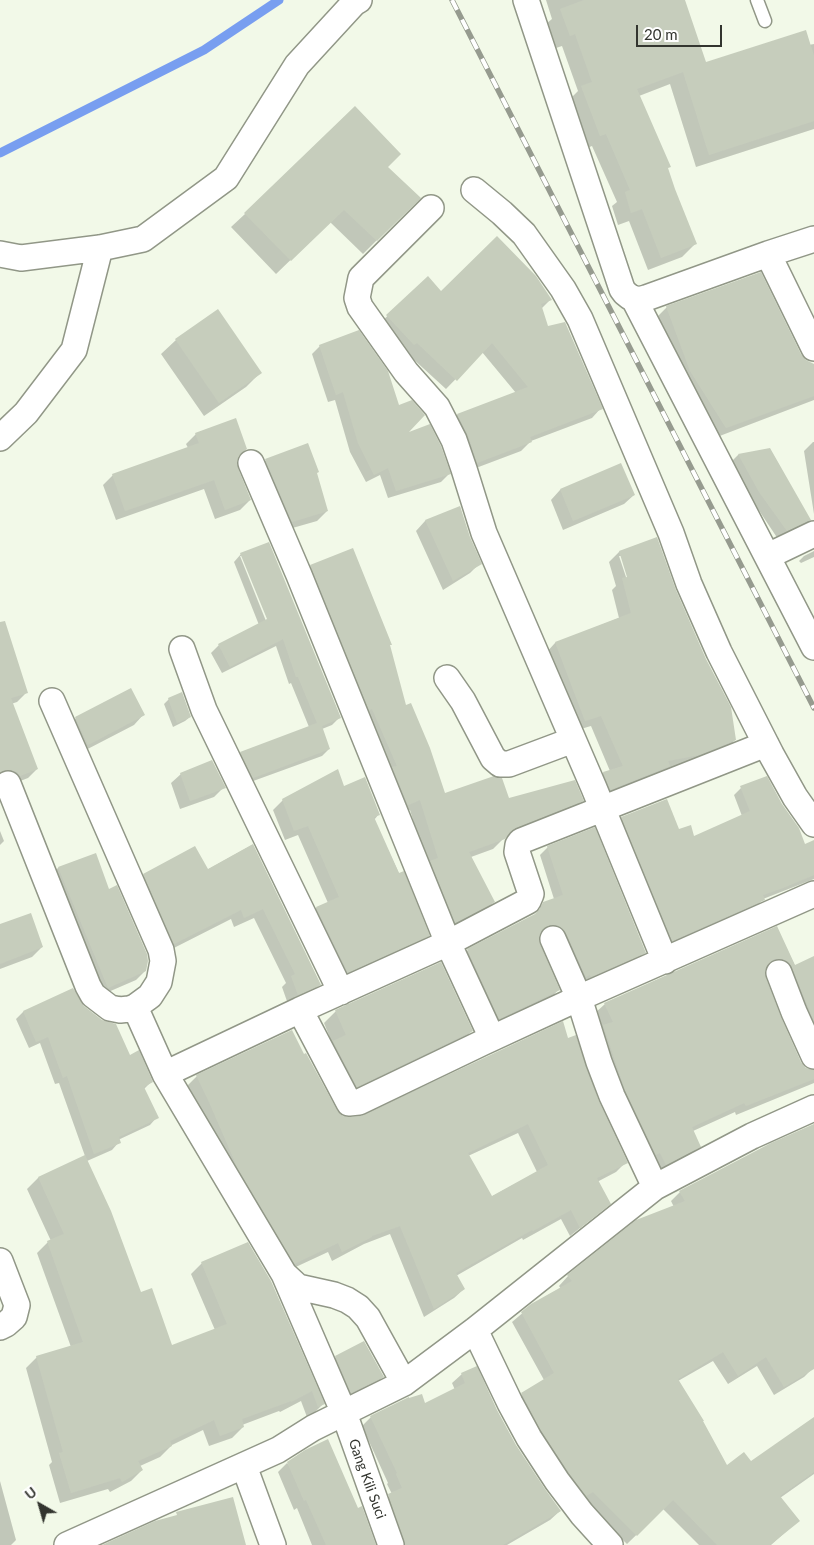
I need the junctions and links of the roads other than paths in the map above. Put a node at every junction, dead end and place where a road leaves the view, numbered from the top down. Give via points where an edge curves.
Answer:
1 (359, 0) edge
2 (526, 0) edge
3 (757, 0) edge
4 (766, 21) dead end
5 (474, 190) dead end
6 (431, 208) dead end
7 (814, 239) edge
8 (100, 248) junction
9 (0, 254) edge
10 (768, 254) junction
11 (634, 299) junction
12 (814, 348) edge
13 (0, 438) edge
14 (251, 463) dead end
15 (814, 534) edge
16 (768, 556) junction
17 (814, 646) edge
18 (182, 649) dead end
19 (447, 678) dead end
20 (52, 701) dead end
21 (573, 740) junction
22 (766, 744) junction
23 (8, 784) dead end
24 (603, 810) junction
25 (814, 824) edge
26 (814, 894) edge
27 (553, 939) dead end
28 (448, 943) junction
29 (665, 961) junction
30 (779, 973) dead end
31 (341, 992) junction
32 (579, 998) junction
33 (135, 1007) junction
34 (300, 1010) junction
35 (492, 1038) junction
36 (814, 1056) edge
37 (165, 1074) junction
38 (814, 1108) edge
39 (655, 1188) junction
40 (0, 1261) edge
41 (284, 1274) junction
42 (0, 1327) edge
43 (475, 1330) junction
44 (404, 1383) junction
45 (344, 1413) junction
46 (244, 1466) junction
47 (73, 1544) edge
48 (273, 1545) edge
49 (391, 1545) edge
50 (610, 1545) edge

1 - 8 street via 297,65 226,178 143,239
2 - 11 street via 622,288
3 - 4 lane
5 - 22 street via 524,234 580,319 671,533 689,584
6 - 21 street via 362,278 357,298 406,372 437,407 454,440 484,533
7 - 10 street
8 - 9 street via 21,258
8 - 13 street via 74,350 26,413
10 - 11 street via 646,298
10 - 12 street
11 - 16 street
14 - 28 street
15 - 16 street
16 - 17 street
18 - 31 street via 204,710
19 - 21 street via 493,758 500,764 509,764
20 - 33 street via 161,950 163,961 159,982 150,996
21 - 24 street
22 - 24 street
22 - 25 street
23 - 33 street via 88,986 110,1008 128,1010
24 - 28 street via 521,841 516,852 531,894 528,901
24 - 29 street
26 - 29 street
27 - 32 street
28 - 31 street
28 - 35 street
29 - 32 street
30 - 36 street
31 - 34 street
32 - 35 street
32 - 39 street via 612,1096
33 - 37 street, Gang Kili Suci
34 - 35 street via 350,1104
34 - 37 street
37 - 41 street, Gang Kili Suci
38 - 39 street via 752,1136
39 - 43 street
40 - 42 street via 17,1305 14,1317
41 - 44 street via 298,1287 334,1295 358,1307 368,1318
41 - 45 street, Gang Kili Suci
43 - 44 street
43 - 50 street via 534,1445 582,1514
44 - 45 street
45 - 46 street
45 - 49 street, Gang Kili Suci
46 - 47 street
46 - 48 street

